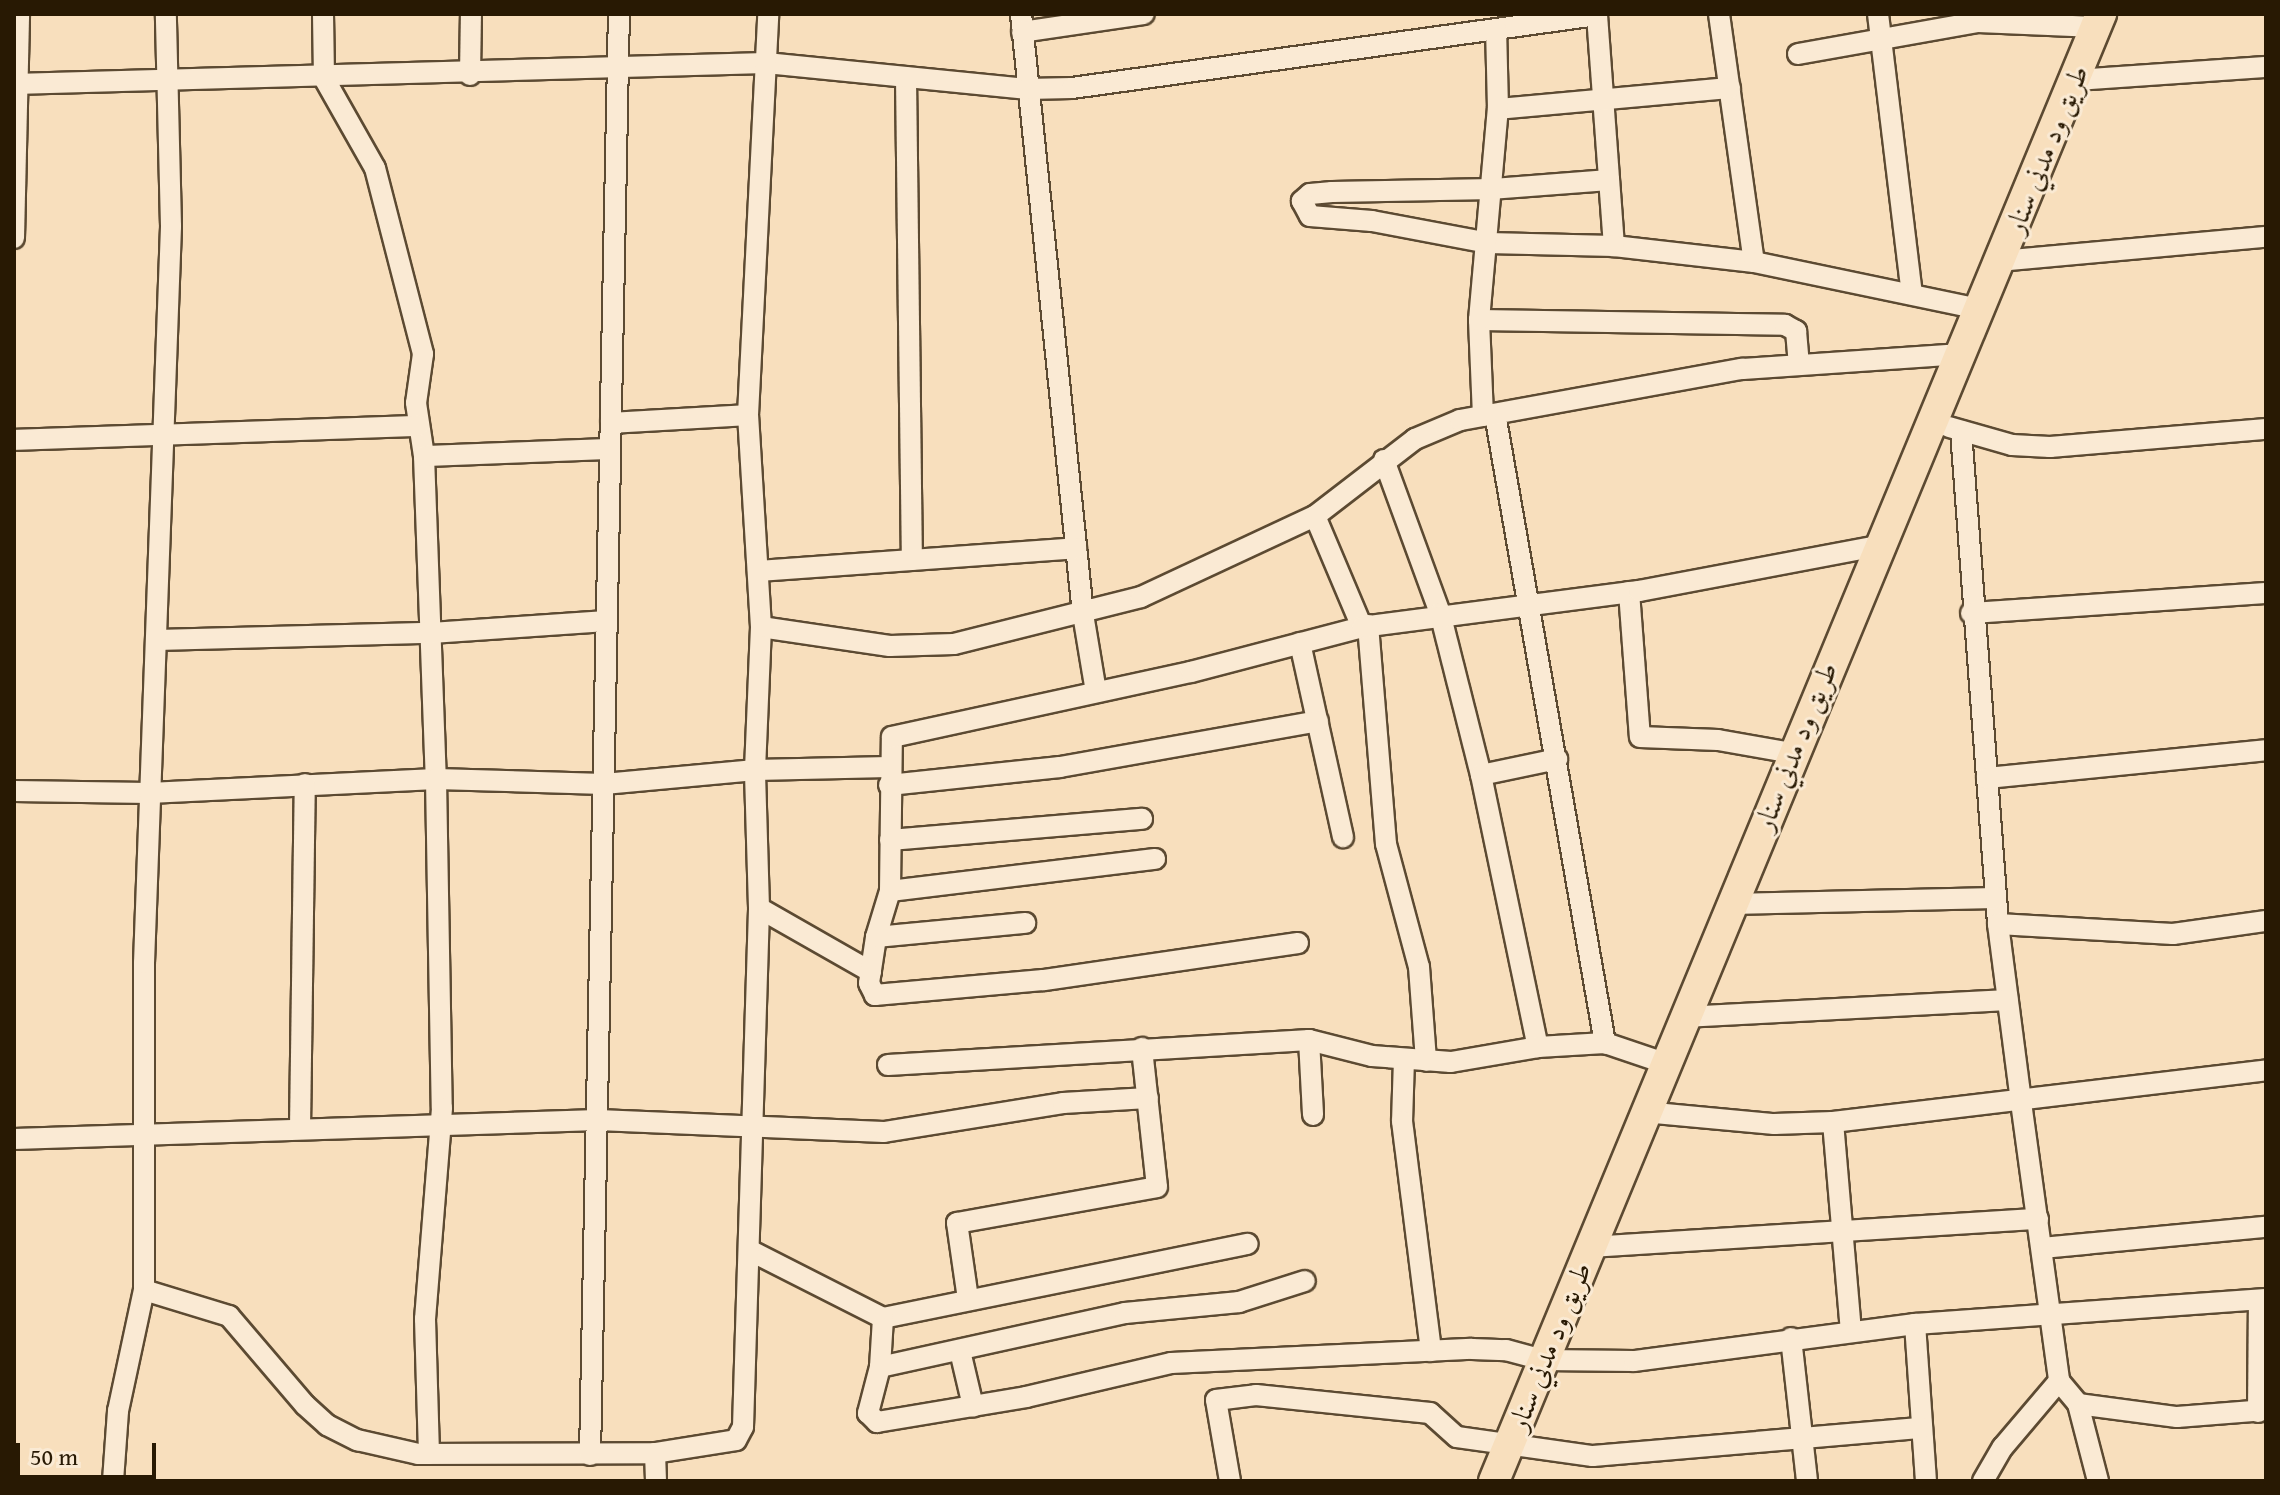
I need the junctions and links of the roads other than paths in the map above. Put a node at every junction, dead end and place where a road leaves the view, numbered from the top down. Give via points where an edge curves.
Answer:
1 (19, 14) edge
2 (166, 14) edge
3 (323, 14) edge
4 (471, 14) edge
5 (619, 14) edge
6 (768, 14) edge
7 (1144, 14) edge
8 (1585, 14) edge
9 (1599, 14) edge
10 (1719, 14) edge
11 (1878, 14) edge
12 (2098, 20) edge
13 (1022, 23) edge
14 (1496, 29) junction
15 (1880, 41) junction
16 (1798, 54) dead end
17 (766, 63) junction
18 (2266, 67) edge
19 (621, 69) junction
20 (470, 75) junction
21 (906, 77) junction
22 (324, 78) junction
23 (165, 80) junction
24 (2075, 80) junction
25 (16, 84) edge
26 (1730, 88) junction
27 (1026, 89) junction
28 (1603, 101) junction
29 (1498, 109) junction
30 (1609, 180) junction
31 (1493, 189) junction
32 (2266, 237) edge
33 (14, 238) edge
34 (1488, 243) junction
35 (1614, 246) junction
36 (2000, 261) junction
37 (1754, 262) junction
38 (1912, 294) junction
39 (1979, 309) junction
40 (1479, 320) junction
41 (1962, 354) junction
42 (1799, 363) junction
43 (748, 415) junction
44 (1489, 415) junction
45 (1932, 422) junction
46 (611, 423) junction
47 (419, 426) junction
48 (2266, 429) edge
49 (1961, 431) junction
50 (166, 436) junction
51 (14, 440) edge
52 (610, 449) junction
53 (424, 456) junction
54 (1384, 460) junction
55 (1315, 516) junction
56 (1877, 546) junction
57 (1076, 548) junction
58 (912, 560) junction
59 (758, 571) junction
60 (1629, 592) junction
61 (2266, 593) edge
62 (1531, 601) junction
63 (1440, 613) junction
64 (1971, 613) junction
65 (1083, 614) junction
66 (607, 621) junction
67 (1365, 626) junction
68 (761, 627) junction
69 (431, 633) junction
70 (157, 640) junction
71 (1300, 643) junction
72 (1096, 692) junction
73 (1318, 721) junction
74 (2266, 750) edge
75 (1792, 753) junction
76 (1557, 759) junction
77 (755, 770) junction
78 (1481, 775) junction
79 (889, 776) junction
80 (1987, 778) junction
81 (436, 779) junction
82 (305, 784) junction
83 (604, 784) junction
84 (14, 791) edge
85 (149, 793) junction
86 (1142, 819) dead end
87 (1343, 837) dead end
88 (890, 840) junction
89 (1155, 859) dead end
90 (890, 891) junction
91 (1996, 898) junction
92 (1730, 904) junction
93 (759, 908) junction
94 (2266, 921) edge
95 (1025, 923) dead end
96 (1998, 924) junction
97 (876, 937) junction
98 (1298, 943) dead end
99 (871, 972) junction
100 (2008, 1000) junction
101 (1684, 1017) junction
102 (1309, 1040) junction
103 (1605, 1043) junction
104 (1538, 1047) junction
105 (1142, 1048) junction
106 (1404, 1059) junction
107 (1426, 1061) junction
108 (1664, 1063) junction
109 (888, 1065) dead end
110 (2266, 1070) edge
111 (1148, 1098) junction
112 (2021, 1102) junction
113 (1644, 1112) junction
114 (1313, 1115) dead end
115 (598, 1120) junction
116 (1833, 1122) junction
117 (441, 1123) junction
118 (749, 1123) junction
119 (300, 1128) junction
120 (144, 1136) junction
121 (14, 1139) edge
122 (2038, 1219) junction
123 (2266, 1227) edge
124 (1839, 1230) junction
125 (1248, 1244) dead end
126 (1590, 1247) junction
127 (2042, 1248) junction
128 (749, 1250) junction
129 (1305, 1281) dead end
130 (144, 1290) junction
131 (968, 1299) junction
132 (2263, 1300) edge
133 (2051, 1317) junction
134 (883, 1318) junction
135 (1915, 1324) junction
136 (1851, 1331) junction
137 (1791, 1338) junction
138 (960, 1351) junction
139 (1431, 1351) junction
140 (1543, 1360) junction
141 (880, 1367) junction
142 (2059, 1381) junction
143 (2078, 1404) junction
144 (973, 1406) junction
145 (2262, 1411) edge
146 (1922, 1428) junction
147 (1803, 1436) junction
148 (1507, 1448) junction
149 (655, 1453) junction
150 (429, 1454) junction
151 (590, 1455) junction
152 (113, 1481) edge
153 (656, 1481) edge
154 (1230, 1481) edge
155 (1494, 1481) edge
156 (1807, 1481) edge
157 (1926, 1481) edge
158 (1983, 1481) edge
159 (2098, 1481) edge

1 - 25 street
2 - 23 street
3 - 22 street
4 - 20 street
5 - 19 street
6 - 17 street
7 - 13 street
8 - 9 street
8 - 14 street
9 - 28 street
10 - 26 street
11 - 15 street
12 - 15 street via 1998,21
12 - 24 highway, طريق ود مدني سنار
13 - 27 street
14 - 27 street via 1172,78
14 - 29 street
15 - 16 street
15 - 38 street
17 - 19 street
17 - 21 street
17 - 43 street
18 - 24 street
19 - 20 street
19 - 46 street
20 - 22 street
21 - 27 street
21 - 58 street
22 - 23 street
22 - 47 street via 375,168 416,314 423,354
23 - 25 street
23 - 50 street via 171,226
24 - 36 highway, طريق ود مدني سنار
25 - 33 street
26 - 28 street
26 - 37 street
27 - 57 street
28 - 29 street
28 - 30 street
29 - 31 street
30 - 31 street
30 - 35 street
31 - 34 street
31 - 34 street via 1332,192 1310,194 1302,201 1310,216 1372,221
32 - 36 street
34 - 35 street
34 - 40 street
35 - 37 street
36 - 39 highway, طريق ود مدني سنار
37 - 38 street
38 - 39 street
39 - 41 highway, طريق ود مدني سنار
40 - 42 street via 1785,325 1796,331
40 - 44 street
41 - 42 street
41 - 45 highway, طريق ود مدني سنار
42 - 44 street
43 - 46 street
43 - 59 street
44 - 54 street via 1436,429
44 - 62 street
45 - 49 street
45 - 56 highway, طريق ود مدني سنار
46 - 52 street
47 - 50 street
47 - 53 street
48 - 49 street via 2050,447 2012,445
49 - 64 street
50 - 51 street
50 - 70 street
52 - 53 street
52 - 66 street
53 - 69 street
54 - 55 street
54 - 63 street
55 - 65 street via 1141,597
55 - 67 street
56 - 60 street
56 - 75 highway, طريق ود مدني سنار
57 - 58 street
57 - 65 street
58 - 59 street
59 - 68 street
60 - 62 street
60 - 75 street via 1640,737 1718,740
61 - 64 street
62 - 63 street
62 - 76 street
63 - 67 street
63 - 78 street
64 - 80 street
65 - 68 street via 920,648
65 - 72 street
66 - 69 street
66 - 83 street
67 - 71 street
67 - 107 street via 1386,844 1419,967
68 - 77 street
69 - 70 street
69 - 81 street
70 - 85 street
71 - 72 street
71 - 73 street
72 - 79 street via 901,733 892,737
73 - 79 street via 1060,767
73 - 87 street
74 - 80 street
75 - 92 highway, طريق ود مدني سنار
76 - 78 street
76 - 103 street
77 - 79 street
77 - 83 street
77 - 93 street
78 - 104 street
79 - 88 street
80 - 91 street
81 - 82 street
81 - 83 street
81 - 117 street
82 - 85 street
82 - 119 street
83 - 115 street
84 - 85 street
85 - 120 street
86 - 88 street
88 - 90 street
89 - 90 street
90 - 97 street
91 - 92 street
91 - 96 street
92 - 101 highway, طريق ود مدني سنار
93 - 99 street
93 - 118 street
94 - 96 street via 2173,934
95 - 97 street
96 - 100 street
97 - 99 street
98 - 99 street via 1043,980 883,995 871,990
100 - 101 street
100 - 112 street
101 - 108 highway, طريق ود مدني سنار
102 - 105 street
102 - 106 street
102 - 114 street
103 - 104 street
103 - 108 street
104 - 107 street via 1468,1061
105 - 109 street
105 - 111 street
106 - 107 street
106 - 139 street via 1402,1121
108 - 113 highway, طريق ود مدني سنار
110 - 112 street
111 - 118 street via 1063,1103 884,1132
111 - 131 street via 1157,1187 957,1223
112 - 116 street
112 - 122 street
113 - 116 street via 1774,1124
113 - 126 highway, طريق ود مدني سنار
115 - 117 street
115 - 118 street
115 - 151 street
116 - 124 street
117 - 119 street
117 - 150 street via 425,1319
118 - 128 street
119 - 120 street
120 - 121 street
120 - 130 street
122 - 124 street
122 - 127 street
123 - 127 street
124 - 126 street
124 - 136 street
125 - 131 street
126 - 140 highway, طريق ود مدني سنار
127 - 133 street
128 - 134 street
128 - 149 street via 742,1436
129 - 138 street via 1239,1302 1125,1313
130 - 150 street via 229,1316 327,1425 357,1440
130 - 152 street via 118,1411
131 - 134 street
132 - 133 street
132 - 145 street
133 - 135 street
133 - 142 street
134 - 141 street
135 - 136 street
135 - 146 street
136 - 137 street
137 - 140 street via 1634,1361
137 - 147 street
138 - 141 street
138 - 144 street
139 - 140 street via 1506,1350
139 - 144 street via 1171,1363
140 - 148 highway, طريق ود مدني سنار
141 - 144 street via 868,1413 877,1422
142 - 143 street
142 - 158 street via 2003,1447
143 - 145 street via 2177,1417
143 - 159 street
146 - 147 street
146 - 157 street
147 - 148 street via 1621,1456
147 - 156 street
148 - 154 street via 1449,1435 1430,1413 1381,1412 1367,1403 1294,1397 1231,1398 1215,1405
148 - 155 highway, طريق ود مدني سنار
149 - 151 street
149 - 153 street
150 - 151 street

